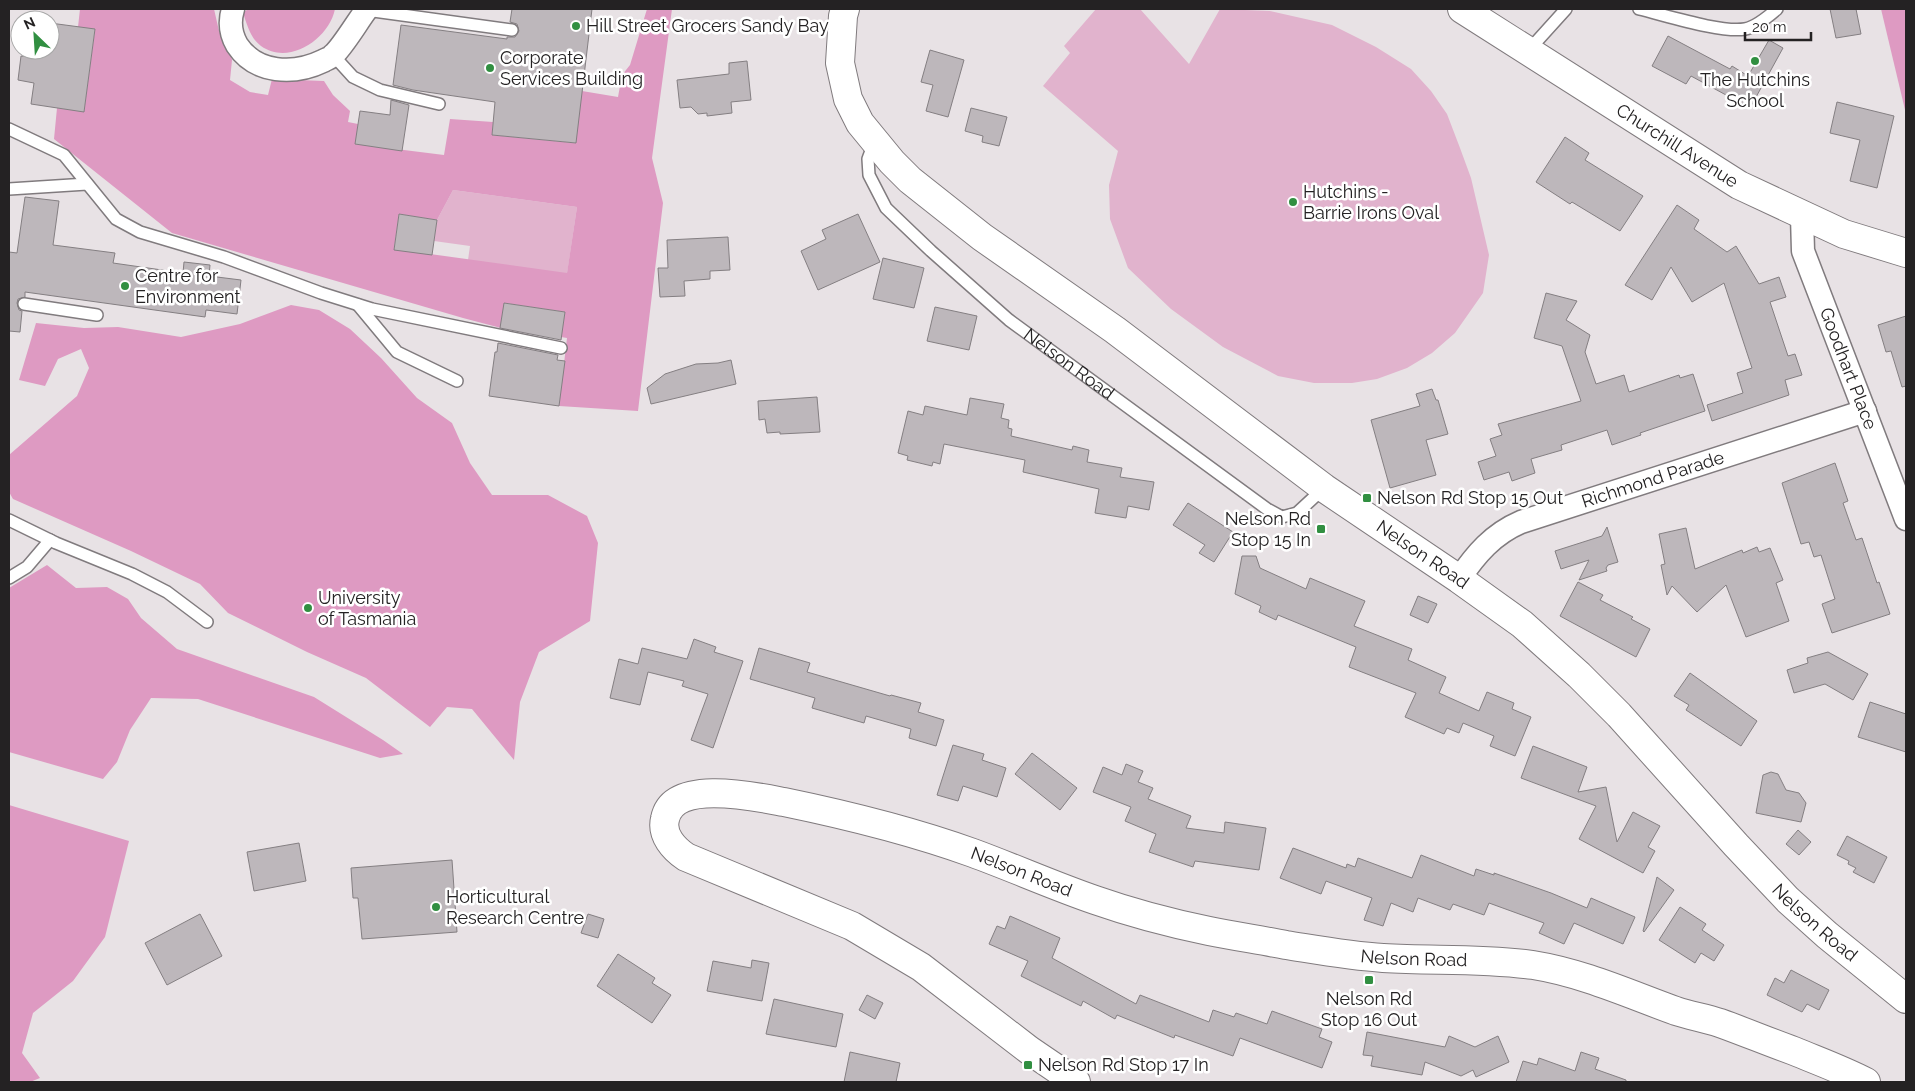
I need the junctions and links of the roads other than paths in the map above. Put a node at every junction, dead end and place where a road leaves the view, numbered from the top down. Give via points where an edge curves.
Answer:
1 (233, 9) edge
2 (845, 9) edge
3 (1462, 9) edge
4 (1566, 9) edge
5 (1639, 9) edge
6 (1777, 9) edge
7 (366, 10) edge
8 (512, 30) dead end
9 (1528, 51) junction
10 (333, 56) junction
11 (439, 104) dead end
12 (9, 129) edge
13 (875, 141) junction
14 (87, 184) junction
15 (9, 189) edge
16 (1802, 216) junction
17 (1906, 252) edge
18 (24, 304) dead end
19 (358, 305) junction
20 (97, 315) dead end
21 (561, 348) dead end
22 (456, 381) dead end
23 (1865, 411) junction
24 (1324, 488) junction
25 (1906, 519) edge
26 (9, 520) edge
27 (50, 540) junction
28 (9, 578) edge
29 (1459, 578) junction
30 (207, 622) dead end
31 (1906, 999) edge
32 (1076, 1082) edge
33 (1866, 1082) edge

1 - 10 street via 230,22 234,40 254,62 277,70 290,70 317,64
2 - 13 street, Nelson Road via 840,71 853,110
3 - 9 street, Churchill Avenue
4 - 9 lane
5 - 6 lane via 1724,28 1746,29
7 - 8 lane
7 - 10 street
9 - 16 street, Churchill Avenue via 1739,185
10 - 11 lane via 352,77 380,90
12 - 14 lane via 64,155
13 - 24 street, Nelson Road via 910,180 982,237 1115,330
13 - 24 lane, Nelson Road via 868,159 869,175 886,208 1009,320 1267,509 1282,517 1298,513
14 - 15 lane
14 - 19 lane via 116,218 140,232 224,257
16 - 17 street, Churchill Avenue via 1844,234
16 - 23 street, Goodhart Place via 1803,250
18 - 20 lane
19 - 21 lane
19 - 22 lane via 398,352
23 - 25 street, Goodhart Place
23 - 29 street, Richmond Parade via 1521,522 1504,529 1492,539
24 - 29 street, Nelson Road
26 - 27 lane
27 - 28 lane via 27,566
27 - 30 lane via 167,592
29 - 31 street, Nelson Road via 1522,624 1579,675 1788,900
32 - 33 street, Nelson Road via 921,967 852,926 686,857 667,837 664,820 667,813 679,801 690,796 717,793 746,795 809,807 929,838 1093,900 1135,914 1208,931 1320,951 1382,958 1490,960 1562,970 1679,1012 1717,1022

